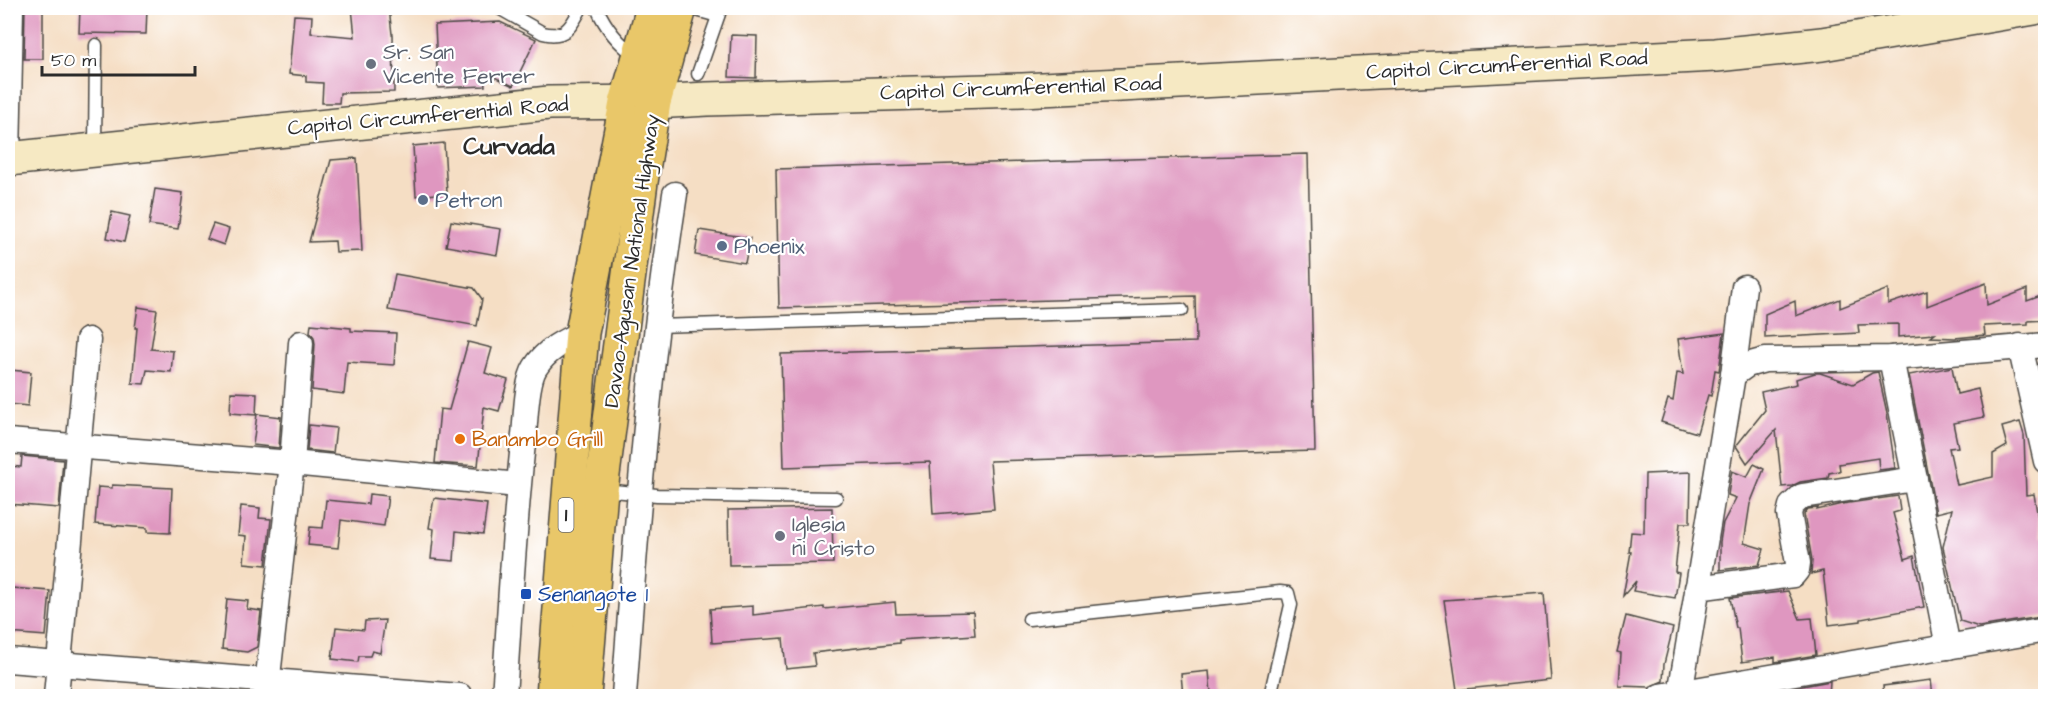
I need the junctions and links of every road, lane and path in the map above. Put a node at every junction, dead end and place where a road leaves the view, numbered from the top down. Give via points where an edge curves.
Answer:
1 (11, 8) edge
2 (500, 8) edge
3 (581, 8) edge
4 (597, 8) edge
5 (653, 8) edge
6 (680, 8) edge
7 (689, 8) edge
8 (2034, 8) edge
9 (720, 12) edge
10 (96, 45) dead end
11 (638, 58) junction
12 (698, 74) dead end
13 (640, 103) junction
14 (95, 149) junction
15 (8, 159) edge
16 (647, 263) junction
17 (1744, 287) dead end
18 (1182, 310) dead end
19 (657, 326) junction
20 (582, 333) junction
21 (88, 340) dead end
22 (301, 343) dead end
23 (2046, 345) edge
24 (2020, 346) junction
25 (1891, 358) junction
26 (1733, 375) junction
27 (8, 441) edge
28 (79, 447) junction
29 (2046, 461) edge
30 (292, 463) junction
31 (1915, 478) junction
32 (518, 485) junction
33 (585, 488) junction
34 (639, 493) junction
35 (836, 498) dead end
36 (1697, 588) junction
37 (1029, 620) dead end
38 (2046, 630) edge
39 (1948, 647) junction
40 (8, 660) edge
41 (59, 665) junction
42 (266, 688) edge
43 (1754, 688) edge
44 (1670, 695) edge
45 (56, 696) edge
46 (460, 696) edge
47 (504, 696) edge
48 (553, 696) edge
49 (584, 696) edge
50 (624, 696) edge
51 (1270, 696) edge

1 - 15 street
2 - 3 lane via 551,35 570,28
4 - 11 lane via 622,46
5 - 11 highway, Davao-Agusan National Highway / 1
6 - 13 highway, Davao-Agusan National Highway / 1
7 - 9 lane
8 - 13 main road, Capitol Circumferential Road via 1822,44 1716,55 1022,90
9 - 12 lane
10 - 14 lane
11 - 13 highway, Davao-Agusan National Highway / 1
13 - 14 main road, Capitol Circumferential Road via 514,105
13 - 16 highway, Davao-Agusan National Highway / 1 via 658,188
13 - 20 highway, Davao-Agusan National Highway / 1
14 - 15 main road, Capitol Circumferential Road
16 - 19 street
16 - 33 highway, Davao-Agusan National Highway / 1
17 - 26 street
18 - 19 lane
19 - 34 street
20 - 32 street via 544,355 533,370
20 - 33 highway, Davao-Agusan National Highway / 1
21 - 28 street
22 - 30 street
23 - 24 street
24 - 25 street
24 - 29 street
25 - 26 street via 1765,360 1747,365
25 - 31 street
26 - 36 street
27 - 28 street
28 - 30 street
28 - 41 street
30 - 32 street
30 - 42 street
31 - 36 street via 1802,496 1791,506 1789,514 1798,563 1793,575
31 - 39 street
32 - 47 street
33 - 34 lane
33 - 48 highway, Davao-Agusan National Highway / 1
33 - 49 highway, Davao-Agusan National Highway / 1
34 - 35 lane
34 - 50 street
36 - 44 street
37 - 51 lane via 1288,593 1291,605
38 - 39 street
39 - 43 street
40 - 41 street
41 - 42 street
41 - 45 street
42 - 46 street
43 - 44 street

